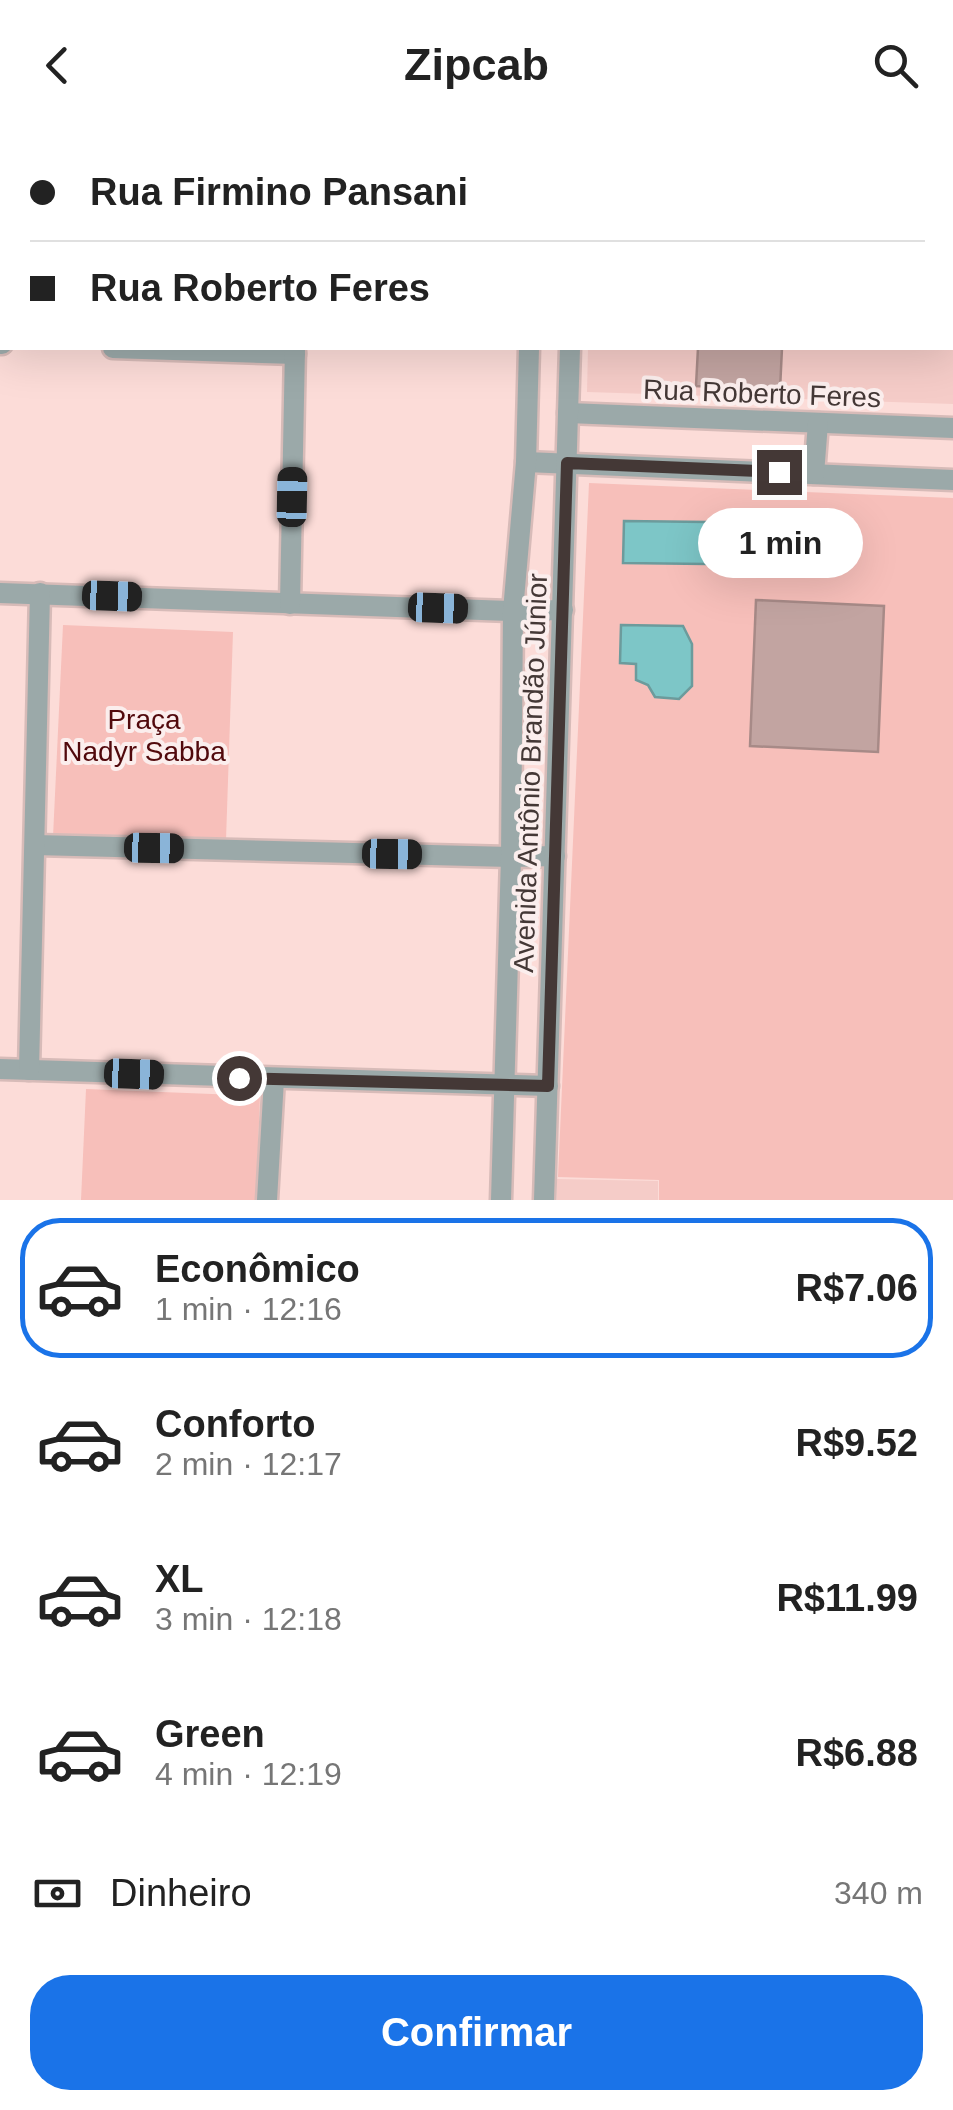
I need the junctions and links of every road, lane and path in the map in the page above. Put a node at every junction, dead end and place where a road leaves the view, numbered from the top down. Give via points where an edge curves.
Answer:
1 (234, 350) edge
2 (529, 350) edge
3 (570, 350) edge
4 (295, 351) edge
5 (568, 413) junction
6 (818, 423) junction
7 (953, 428) edge
8 (526, 462) junction
9 (567, 463) junction
10 (814, 474) junction
11 (953, 480) edge
12 (0, 592) edge
13 (40, 594) junction
14 (290, 604) junction
15 (563, 610) junction
16 (513, 611) junction
17 (35, 845) junction
18 (555, 856) junction
19 (512, 857) junction
20 (0, 1070) edge
21 (29, 1070) junction
22 (274, 1079) junction
23 (506, 1086) junction
24 (548, 1086) junction
25 (267, 1200) edge
26 (500, 1200) edge
27 (544, 1200) edge

1 - 4 street
2 - 8 street, Avenida Antônio Brandão Júnior
3 - 5 street, Avenida Antônio Brandão Júnior
4 - 14 street
5 - 6 street, Rua Roberto Feres
5 - 9 street, Avenida Antônio Brandão Júnior
6 - 7 street, Rua Roberto Feres
6 - 10 street
8 - 9 street
8 - 16 street, Avenida Antônio Brandão Júnior
9 - 10 street
9 - 15 street, Avenida Antônio Brandão Júnior
10 - 11 street
12 - 13 street
13 - 14 street
13 - 17 street
14 - 16 street
15 - 16 street
15 - 18 street, Avenida Antônio Brandão Júnior
16 - 19 street, Avenida Antônio Brandão Júnior
17 - 19 street
17 - 21 street
18 - 19 street
18 - 24 street, Avenida Antônio Brandão Júnior
19 - 23 street, Avenida Antônio Brandão Júnior
20 - 21 street
21 - 22 street
22 - 23 street
22 - 25 street
23 - 24 street
23 - 26 street, Avenida Antônio Brandão Júnior
24 - 27 street, Avenida Antônio Brandão Júnior

